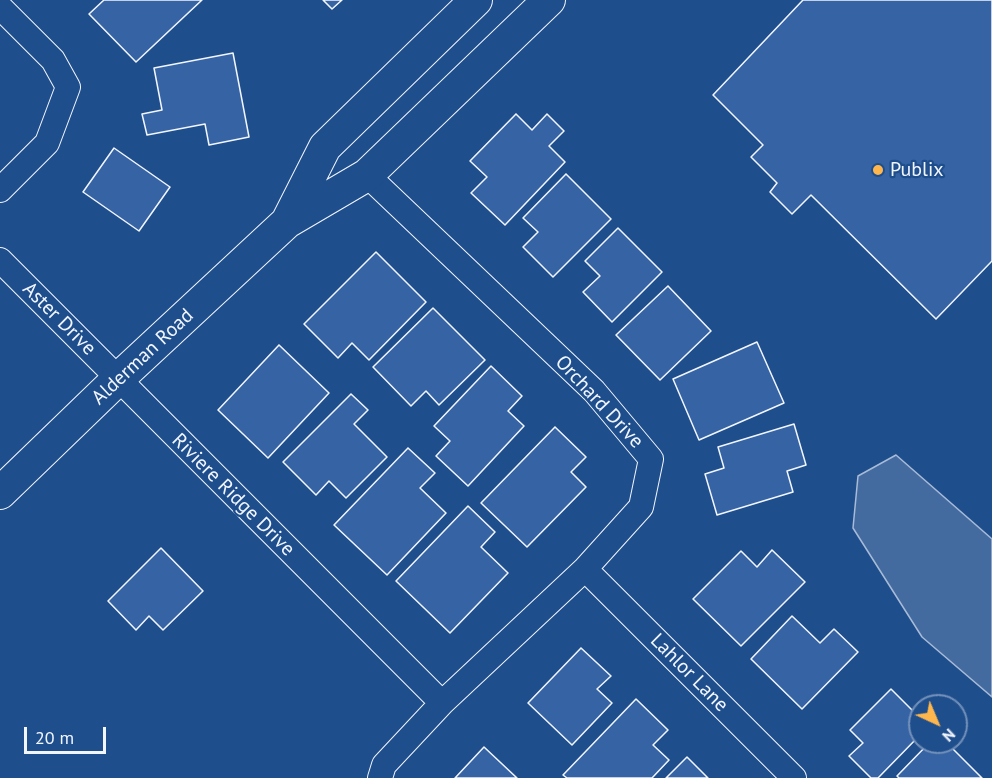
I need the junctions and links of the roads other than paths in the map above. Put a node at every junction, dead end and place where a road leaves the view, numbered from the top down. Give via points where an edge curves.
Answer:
1 (476, 0) edge
2 (549, 0) edge
3 (0, 7) edge
4 (367, 175) junction
5 (0, 190) edge
6 (287, 222) junction
7 (0, 260) edge
8 (118, 379) junction
9 (0, 493) edge
10 (585, 568) junction
11 (442, 703) junction
12 (380, 778) edge
13 (794, 778) edge

1 - 6 street, Alderman Road via 325,147
2 - 4 street, Alderman Road
3 - 5 street via 53,60 68,87 46,143
4 - 6 street, Alderman Road
4 - 10 street, Orchard Drive via 594,390 651,459 641,507
6 - 8 street, Alderman Road
7 - 8 street, Aster Drive
8 - 9 street, Alderman Road
8 - 11 street, Riviere Ridge Drive
10 - 11 street, Orchard Drive
10 - 13 street, Lahlor Lane
11 - 12 street, Orchard Drive via 384,765

